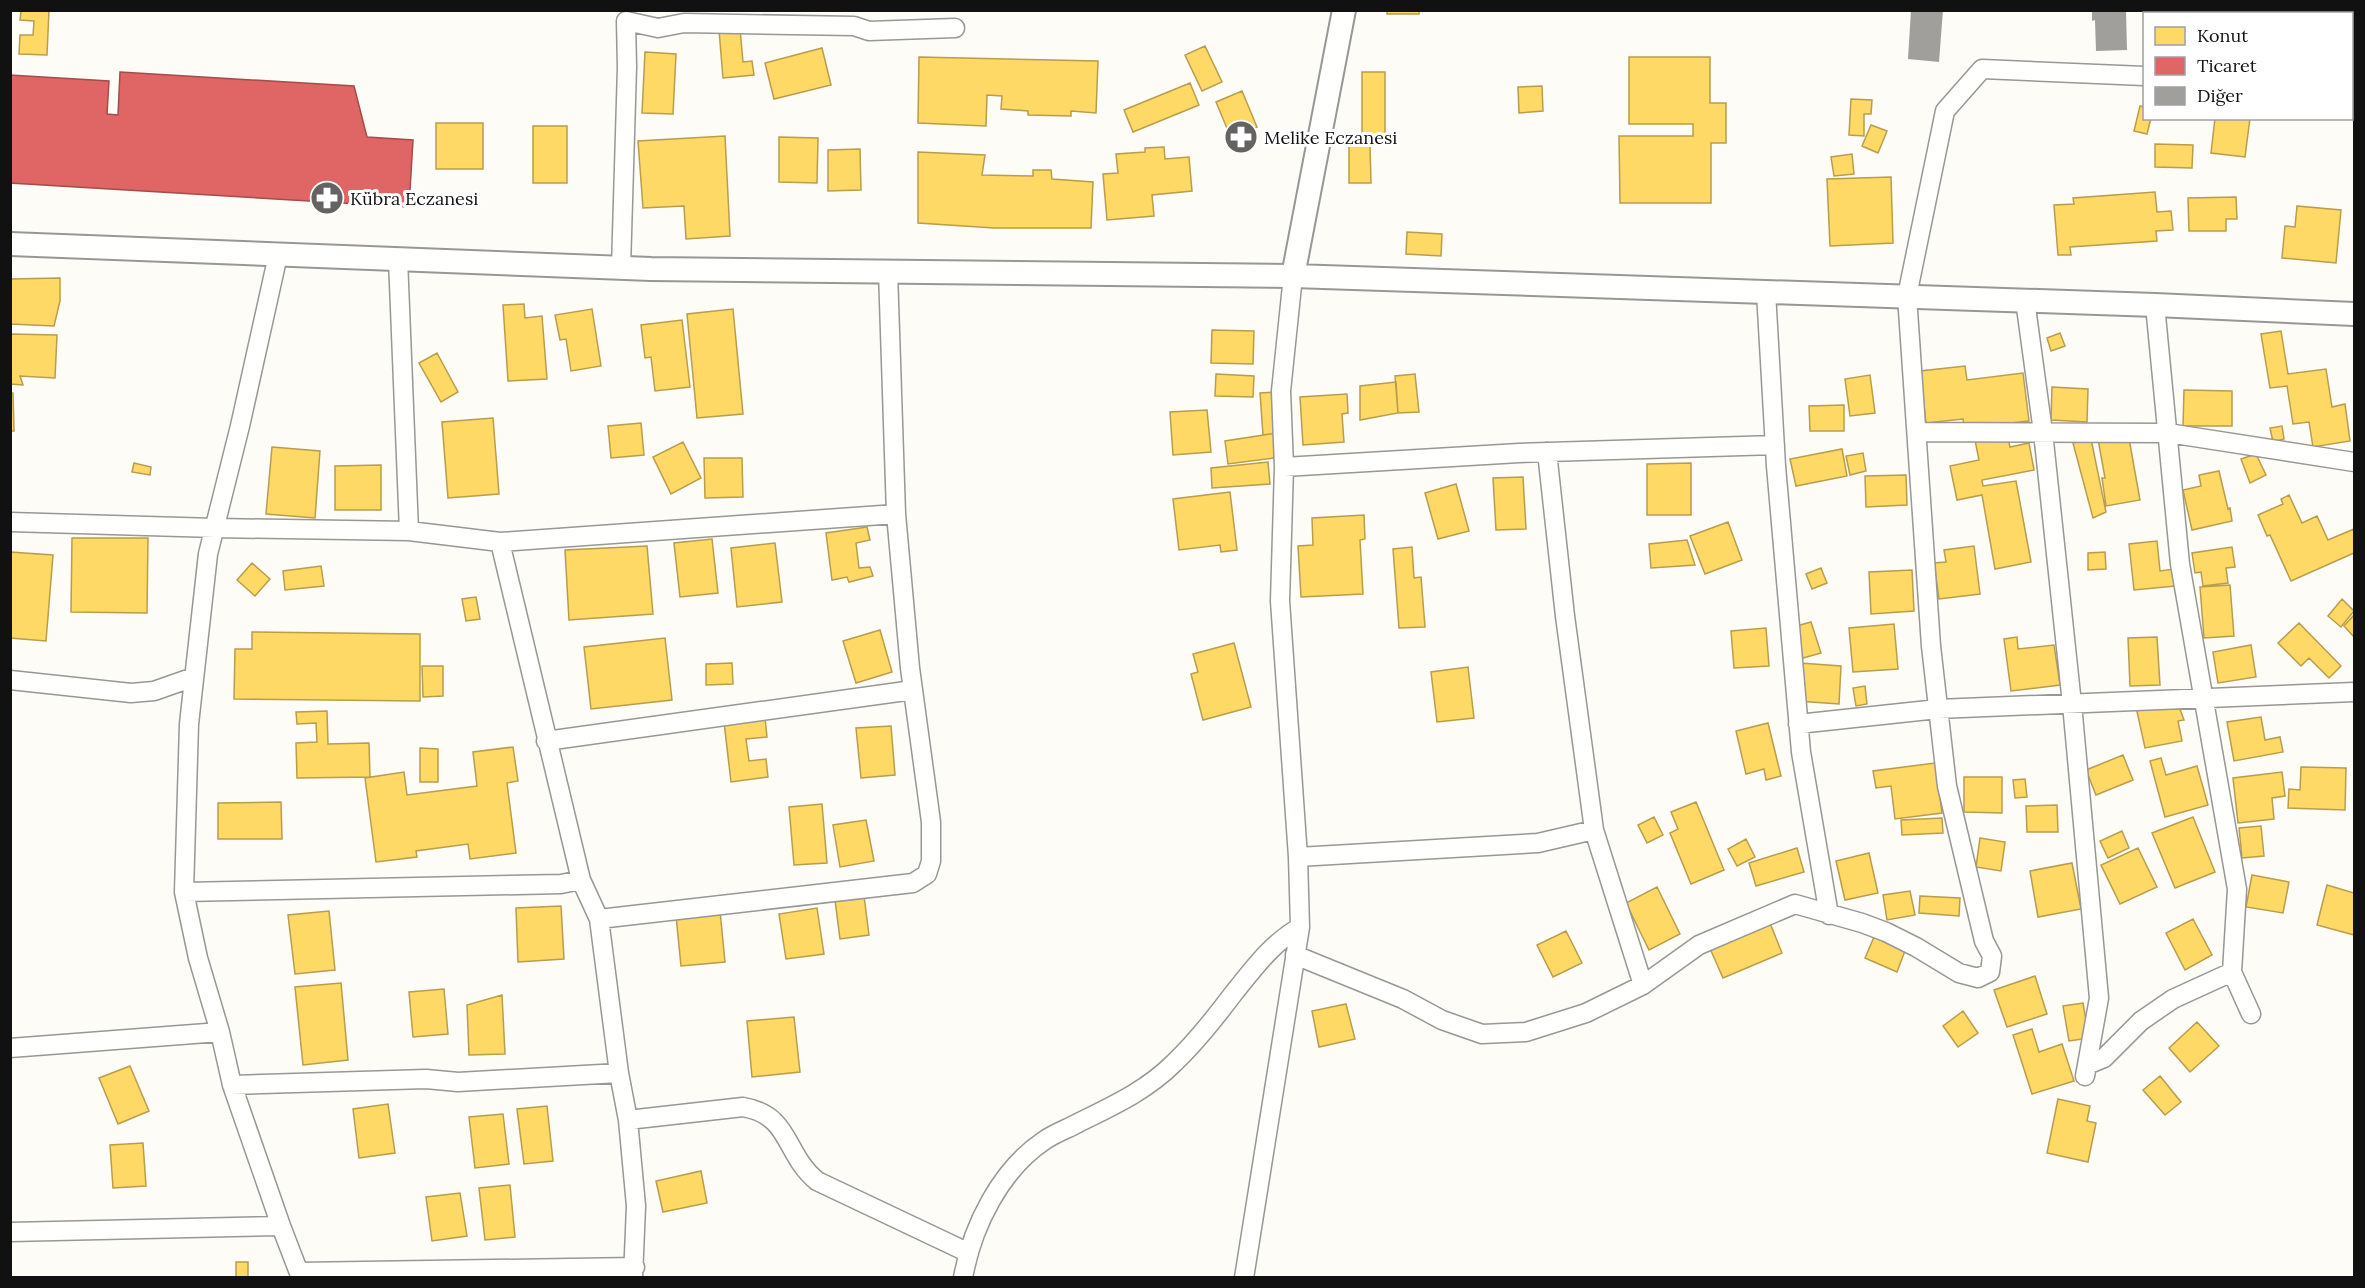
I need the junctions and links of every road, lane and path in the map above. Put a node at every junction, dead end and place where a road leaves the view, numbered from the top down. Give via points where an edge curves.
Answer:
1 (1344, 10) edge
2 (625, 16) edge
3 (955, 28) dead end
4 (2143, 76) edge
5 (10, 244) edge
6 (278, 255) junction
7 (398, 259) junction
8 (621, 268) junction
9 (888, 272) junction
10 (1293, 276) junction
11 (1766, 292) junction
12 (1907, 296) junction
13 (2025, 300) junction
14 (2156, 305) junction
15 (2355, 314) edge
16 (1917, 432) junction
17 (2043, 432) junction
18 (2168, 433) junction
19 (1775, 445) junction
20 (1547, 452) junction
21 (2355, 462) edge
22 (1284, 467) junction
23 (896, 514) junction
24 (10, 522) edge
25 (215, 528) junction
26 (409, 531) junction
27 (500, 542) junction
28 (10, 680) edge
29 (193, 689) junction
30 (913, 690) junction
31 (2355, 692) edge
32 (2204, 697) junction
33 (2072, 704) junction
34 (1938, 709) junction
35 (1798, 724) junction
36 (546, 741) junction
37 (1594, 830) junction
38 (1298, 857) junction
39 (581, 880) junction
40 (184, 892) junction
41 (1829, 915) junction
42 (599, 919) junction
43 (1300, 927) junction
44 (1295, 955) junction
45 (2232, 972) junction
46 (1643, 984) junction
47 (2251, 1014) dead end
48 (220, 1032) junction
49 (10, 1048) edge
50 (619, 1073) junction
51 (232, 1085) junction
52 (628, 1120) junction
53 (281, 1226) junction
54 (10, 1232) edge
55 (969, 1253) junction
56 (634, 1272) edge
57 (300, 1275) edge
58 (963, 1278) edge
59 (1244, 1278) edge

1 - 10 street
2 - 3 street via 657,28 684,23 854,26 869,31
2 - 8 street
4 - 12 street via 1983,69 1944,111
5 - 6 street
6 - 7 street
6 - 25 street
7 - 8 street
7 - 26 street
8 - 9 street
9 - 10 street
9 - 23 street
10 - 11 street
10 - 22 street via 1281,391
11 - 12 street
11 - 19 street
12 - 13 street
12 - 16 street
13 - 14 street
13 - 17 street
14 - 15 street
14 - 18 street
16 - 17 street
16 - 34 street
17 - 18 street
17 - 33 street
18 - 21 street
18 - 32 street via 2180,564
19 - 20 street
19 - 35 street
20 - 22 street
20 - 37 street
22 - 38 street via 1280,601
23 - 27 street
23 - 30 street
24 - 25 street
25 - 26 street
25 - 29 street via 208,554
26 - 27 street
27 - 36 street
28 - 29 street via 131,693 154,692 191,678
29 - 40 street
30 - 36 street
30 - 42 street via 931,822 927,874 913,883
31 - 32 street
32 - 33 street
32 - 45 street via 2237,889
33 - 34 street
33 - 45 street via 2099,998 2086,1071 2141,1021 2173,999
34 - 35 street
34 - 41 street via 1947,786 1984,941 1992,956 1990,972 1978,978 1959,973 1886,932
35 - 41 street
36 - 39 street
37 - 38 street via 1538,843
37 - 46 street
38 - 43 street
39 - 40 street via 561,884
39 - 42 street
40 - 48 street
41 - 46 street via 1795,904 1699,945
42 - 50 street
43 - 44 street
43 - 55 street via 1264,954 1182,1054 1155,1080 1136,1094 1045,1140 1021,1161 980,1221
44 - 46 street via 1482,1034 1526,1032 1586,1013
44 - 59 street
45 - 47 street
48 - 49 street
48 - 51 street
50 - 51 street via 458,1082
50 - 52 street
51 - 53 street
52 - 55 street via 742,1107 761,1112 778,1124 803,1167 817,1181
52 - 56 street via 636,1206
53 - 54 street
53 - 57 street
55 - 58 street
56 - 57 street

